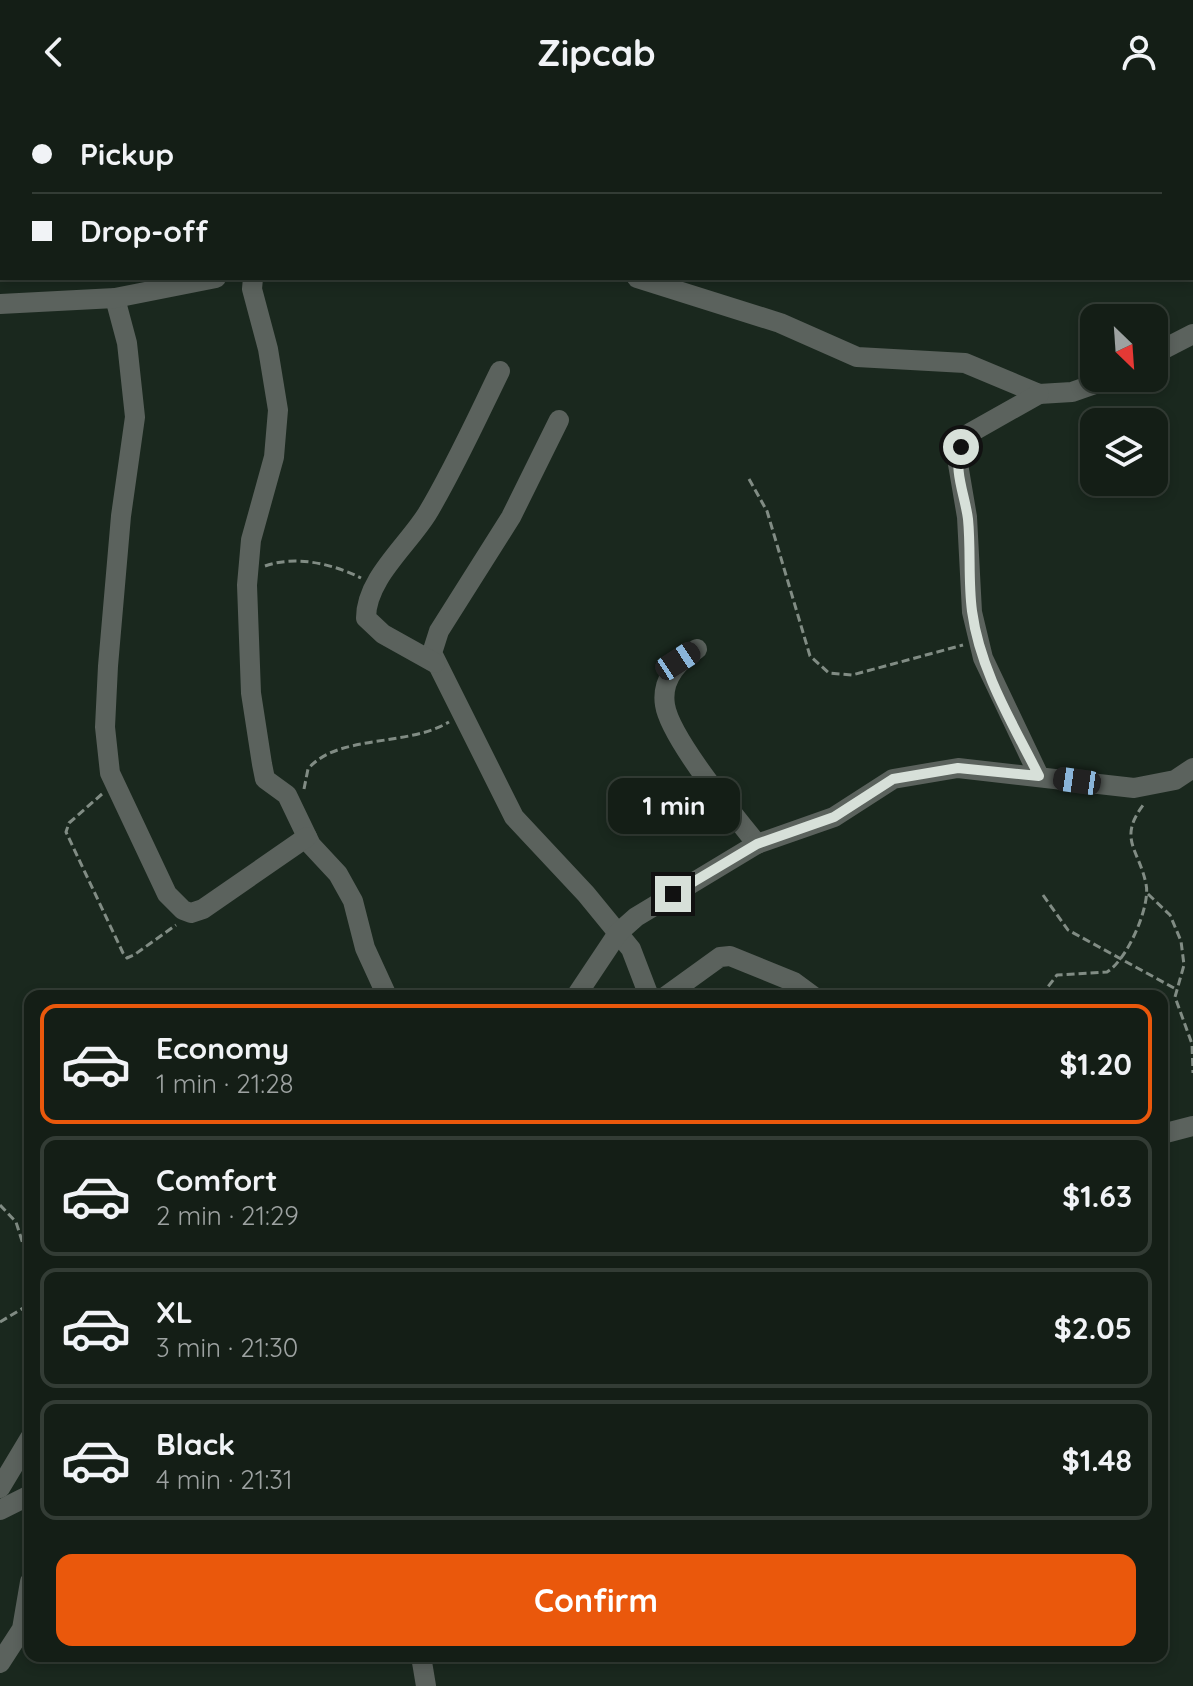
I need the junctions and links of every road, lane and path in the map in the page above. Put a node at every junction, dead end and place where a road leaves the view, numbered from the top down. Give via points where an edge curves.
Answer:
1 (206, 280) edge
2 (253, 280) edge
3 (644, 280) edge
4 (115, 298) junction
5 (0, 304) edge
6 (1193, 334) edge
7 (1168, 347) edge
8 (500, 371) dead end
9 (1080, 389) edge
10 (1039, 394) junction
11 (559, 420) dead end
12 (749, 479) dead end
13 (248, 574) junction
14 (374, 587) junction
15 (978, 640) junction
16 (697, 649) dead end
17 (435, 663) junction
18 (462, 714) junction
19 (1193, 768) edge
20 (1039, 776) junction
21 (114, 784) junction
22 (1158, 785) junction
23 (304, 794) dead end
24 (307, 837) junction
25 (757, 844) junction
26 (1147, 893) junction
27 (1043, 895) dead end
28 (191, 913) junction
29 (618, 933) junction
30 (1120, 961) junction
31 (1176, 988) junction
32 (384, 990) edge
33 (580, 990) edge
34 (647, 990) edge
35 (674, 990) edge
36 (805, 990) edge
37 (1046, 990) edge
38 (1193, 1073) edge
39 (1193, 1126) edge
40 (1168, 1132) edge
41 (0, 1205) edge
42 (24, 1247) edge
43 (24, 1308) edge
44 (0, 1322) edge
45 (24, 1448) edge
46 (0, 1488) edge
47 (24, 1498) edge
48 (0, 1510) edge
49 (24, 1617) edge
50 (422, 1662) edge
51 (0, 1663) edge
52 (426, 1686) edge

1 - 4 street
2 - 13 street via 278,410 274,457 251,540
3 - 10 street via 751,313 857,357 965,363
4 - 5 street
4 - 21 street via 127,343 135,417 108,666 105,727
6 - 7 street
8 - 14 street via 426,516
9 - 10 street
10 - 15 street via 970,433 957,458
11 - 17 street via 511,517 439,631 432,653
12 - 15 path via 767,511 810,656 829,673 852,675
13 - 14 path via 281,561 328,564
13 - 24 street via 251,693 265,779 287,795
14 - 17 street via 366,618 383,634
15 - 20 street
16 - 25 street via 678,661 665,704 688,748
17 - 18 street
18 - 23 path via 418,735 330,752 308,769
18 - 29 street via 514,817
19 - 22 street
20 - 22 street via 1108,787
20 - 25 street via 958,768 893,779 834,817
21 - 28 street via 167,894
21 - 28 path via 85,805 66,832 123,953 127,958 134,955
22 - 26 path via 1131,824 1130,838
24 - 28 street
24 - 32 street via 353,901 365,948
25 - 29 street
26 - 30 path via 1134,938
26 - 31 path via 1170,915 1181,941 1184,965
27 - 30 path via 1068,930
29 - 33 street
29 - 34 street via 631,949
30 - 31 path
30 - 37 path via 1099,974 1057,975
31 - 38 path via 1192,1044
35 - 36 street via 720,957 730,956
39 - 40 street
41 - 42 path via 16,1222
43 - 44 path
45 - 46 street
47 - 48 street
49 - 51 street
50 - 52 street

